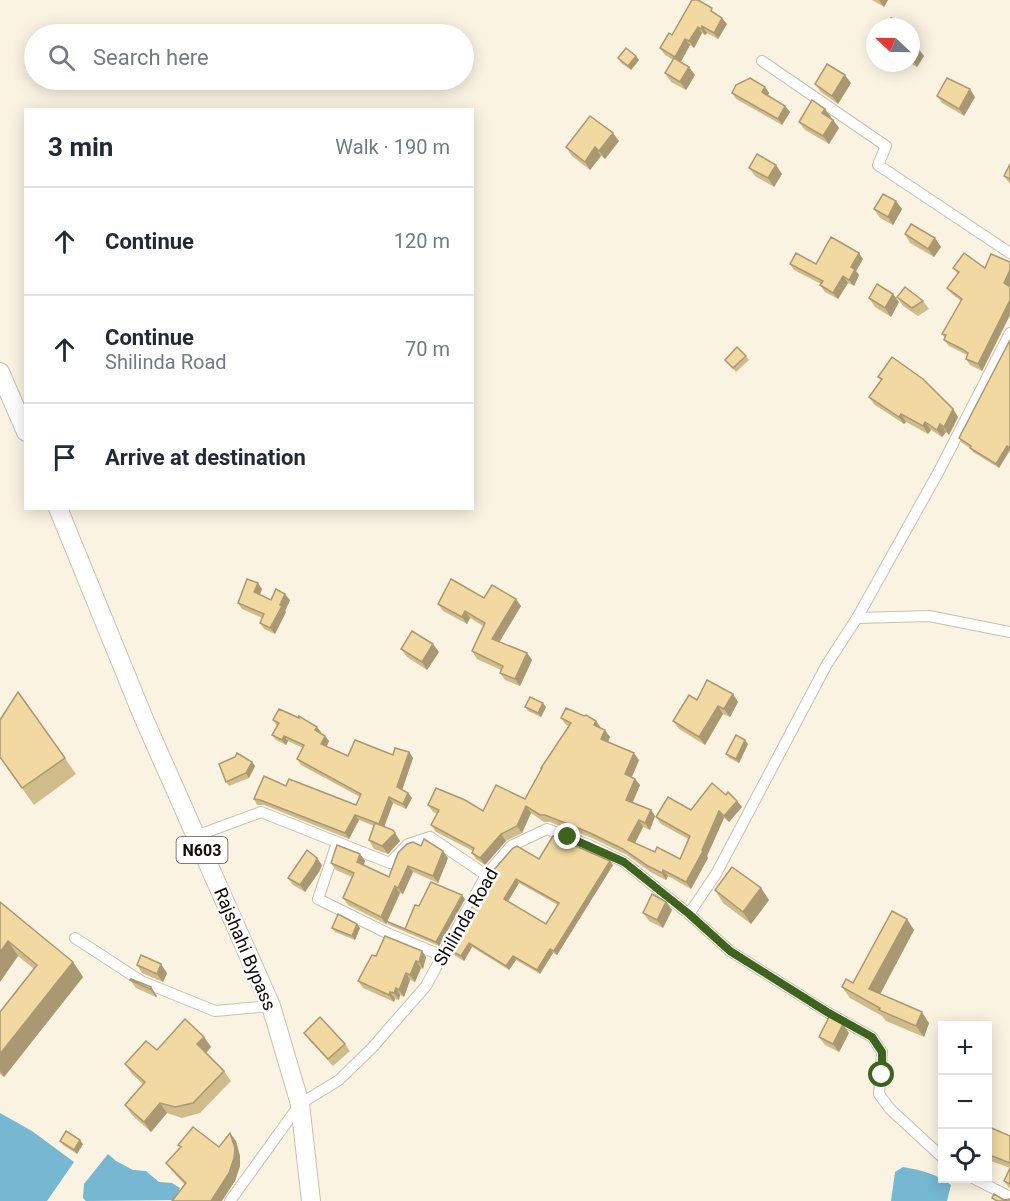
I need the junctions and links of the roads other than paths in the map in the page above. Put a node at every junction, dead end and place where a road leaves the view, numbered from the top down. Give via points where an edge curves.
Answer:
1 (762, 61) dead end
2 (1010, 253) edge
3 (1010, 333) edge
4 (0, 372) edge
5 (24, 427) edge
6 (59, 510) edge
7 (857, 618) junction
8 (1010, 632) edge
9 (196, 836) junction
10 (337, 843) junction
11 (486, 875) junction
12 (689, 914) junction
13 (75, 938) dead end
14 (443, 956) junction
15 (271, 1006) junction
16 (300, 1104) junction
17 (938, 1153) edge
18 (981, 1183) edge
19 (1010, 1197) edge
20 (230, 1201) edge
21 (311, 1201) edge

1 - 2 street via 886,146 878,165
3 - 7 street
4 - 5 highway
6 - 9 highway, Rajshahi Bypass / N603
7 - 8 street via 930,616
7 - 12 street via 827,664 716,874
9 - 10 street via 261,812
9 - 15 highway, Rajshahi Bypass / N603
10 - 11 street via 390,863 408,844 430,837
10 - 14 street via 318,899
11 - 12 street, Shilinda Road via 511,846 547,829 624,862
11 - 14 street, Shilinda Road
12 - 17 street, Shilinda Road via 730,951 872,1037 882,1052 879,1094
13 - 15 street via 141,981 215,1011
14 - 16 street, Shilinda Road via 426,986 372,1048 339,1080
15 - 16 highway, Rajshahi Bypass / N603
16 - 20 street
16 - 21 highway, Rajshahi Bypass / N603
18 - 19 street

